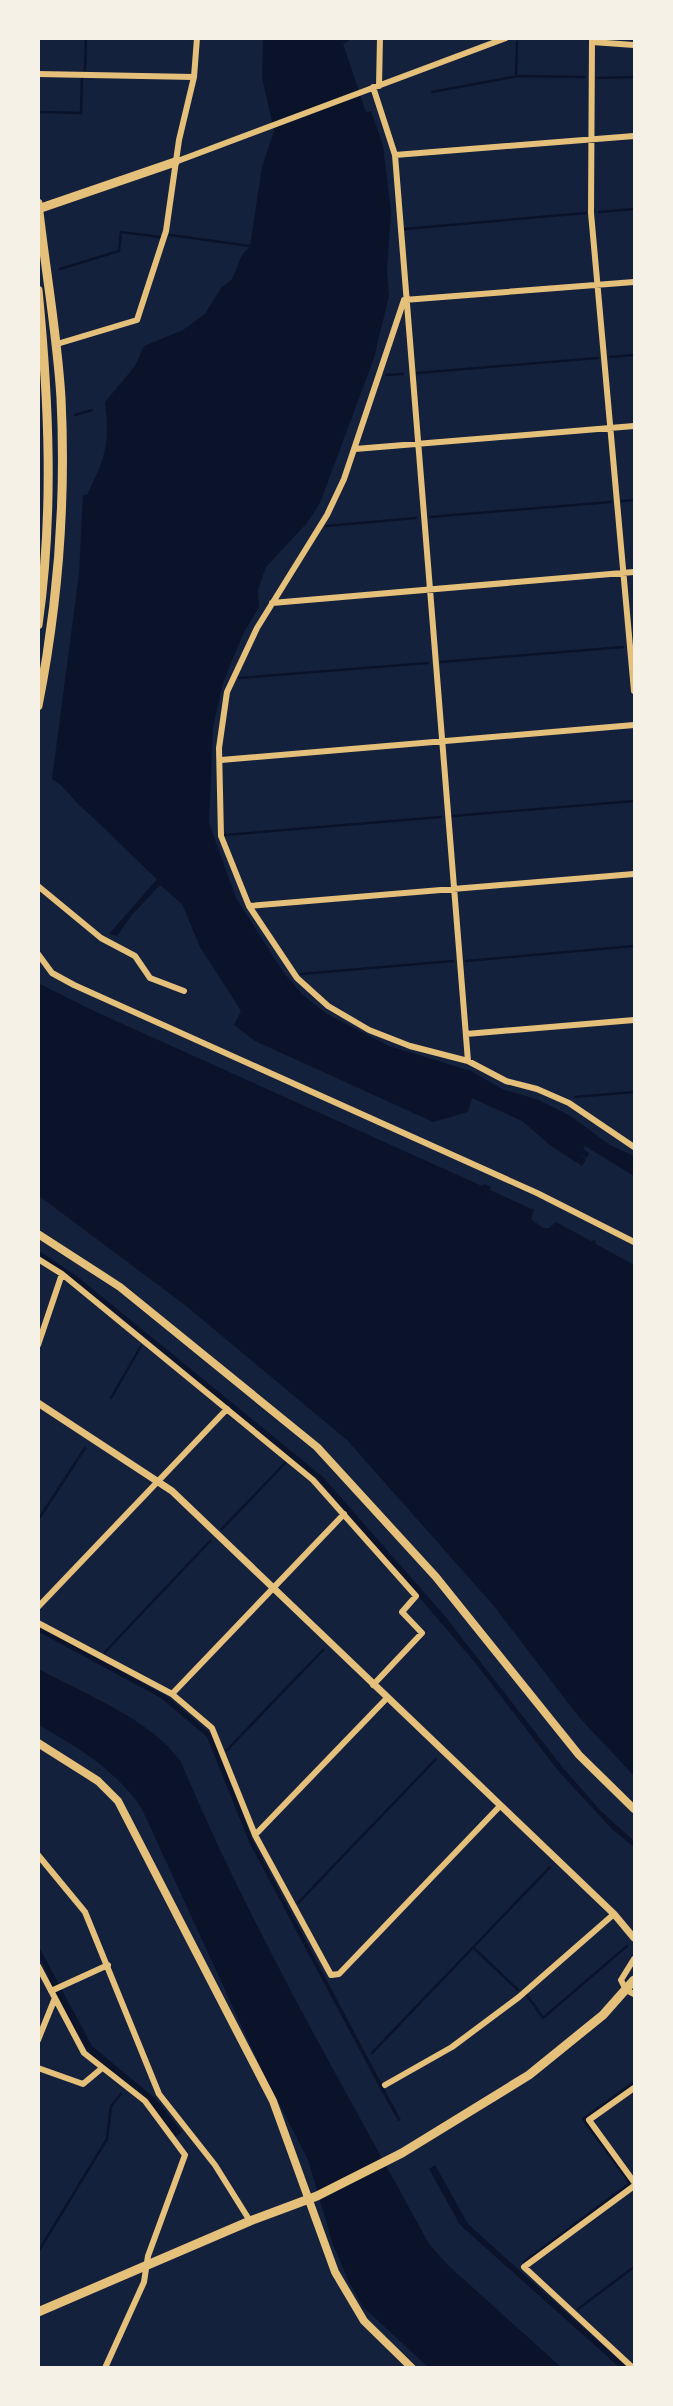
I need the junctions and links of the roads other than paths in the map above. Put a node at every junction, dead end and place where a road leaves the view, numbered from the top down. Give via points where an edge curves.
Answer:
1 (197, 38) edge
2 (380, 38) edge
3 (506, 38) edge
4 (592, 40) edge
5 (635, 45) edge
6 (38, 74) edge
7 (194, 77) junction
8 (376, 86) junction
9 (635, 136) edge
10 (592, 139) junction
11 (395, 155) junction
12 (176, 162) junction
13 (38, 202) edge
14 (39, 209) edge
15 (635, 282) edge
16 (598, 285) junction
17 (38, 290) edge
18 (404, 300) junction
19 (57, 344) junction
20 (41, 349) edge
21 (635, 426) edge
22 (611, 428) junction
23 (417, 444) junction
24 (355, 449) junction
25 (43, 499) edge
26 (635, 572) edge
27 (624, 573) junction
28 (429, 589) junction
29 (272, 603) junction
30 (38, 625) edge
31 (635, 691) edge
32 (38, 706) edge
33 (635, 724) edge
34 (441, 741) junction
35 (221, 760) junction
36 (635, 874) edge
37 (38, 886) edge
38 (454, 889) junction
39 (249, 906) junction
40 (38, 954) edge
41 (184, 992) dead end
42 (635, 1020) edge
43 (466, 1034) junction
44 (468, 1060) junction
45 (635, 1147) edge
46 (38, 1234) edge
47 (635, 1242) edge
48 (38, 1259) edge
49 (62, 1274) junction
50 (38, 1345) edge
51 (38, 1403) edge
52 (227, 1409) junction
53 (157, 1482) junction
54 (344, 1514) junction
55 (274, 1588) junction
56 (38, 1607) edge
57 (38, 1623) edge
58 (373, 1685) junction
59 (172, 1694) junction
60 (387, 1698) junction
61 (38, 1743) edge
62 (500, 1806) junction
63 (635, 1809) edge
64 (255, 1835) junction
65 (38, 1855) edge
66 (614, 1914) junction
67 (635, 1938) edge
68 (635, 1959) edge
69 (108, 1965) junction
70 (38, 1966) edge
71 (635, 1980) edge
72 (630, 1992) edge
73 (53, 1993) junction
74 (38, 2040) edge
75 (38, 2068) edge
76 (101, 2068) junction
77 (385, 2085) dead end
78 (635, 2088) edge
79 (635, 2184) edge
80 (312, 2198) junction
81 (250, 2221) junction
82 (145, 2266) junction
83 (38, 2312) edge
84 (633, 2366) edge
85 (105, 2368) edge
86 (412, 2368) edge

1 - 7 street
2 - 8 street
3 - 8 street
4 - 5 street
4 - 10 street
6 - 7 street
7 - 12 street
8 - 11 street
8 - 12 street
9 - 10 street
10 - 11 street
10 - 16 street via 591,214
11 - 18 street
12 - 14 main road
12 - 19 street via 166,231 137,320
13 - 14 main road
14 - 19 main road
15 - 16 street
16 - 18 street
16 - 22 street
17 - 20 main road
18 - 23 street
18 - 24 street
19 - 32 main road via 62,438 59,556
20 - 25 main road via 49,435
21 - 22 street
22 - 23 street
22 - 27 street
23 - 24 street
23 - 28 street
24 - 29 street via 327,514
25 - 30 main road
26 - 27 street
27 - 28 street
27 - 31 street
28 - 29 street
28 - 34 street
29 - 35 street via 227,692
33 - 34 street
34 - 35 street
34 - 38 street
35 - 39 street via 219,829
36 - 38 street
37 - 41 street via 101,938 135,956 150,978
38 - 39 street
38 - 43 street
39 - 44 street via 297,978 328,1006 369,1030 410,1046
40 - 47 street via 52,972 74,985 537,1193
42 - 43 street
43 - 44 street
44 - 45 street via 506,1081 569,1103
46 - 63 main road via 120,1287 317,1447 436,1577 579,1755
48 - 49 street
49 - 50 street
49 - 52 street
51 - 53 street
52 - 53 street
52 - 54 street via 313,1480
53 - 55 street
53 - 56 street
54 - 55 street
54 - 58 street via 416,1596 402,1612 422,1633
55 - 58 street
55 - 59 street
57 - 59 street
58 - 60 street
59 - 64 street via 212,1728
60 - 62 street
60 - 64 street
61 - 80 main road via 98,1780 118,1801 273,2101
62 - 64 street via 337,1975 331,1975
62 - 66 street
65 - 69 street via 85,1912
66 - 67 street
66 - 77 street via 519,1997 452,2047
68 - 72 street via 621,1980
69 - 73 street
69 - 81 street via 159,2094 215,2165
70 - 73 street
71 - 72 main road
72 - 80 main road via 528,2075 397,2155
73 - 74 street
73 - 76 street via 76,2040
75 - 76 street via 83,2084
76 - 82 street via 145,2101 185,2155
78 - 79 street via 589,2120
79 - 84 street via 524,2267
80 - 81 main road
80 - 86 main road via 345,2290 364,2321
81 - 82 main road
82 - 83 main road
82 - 85 street via 144,2281

